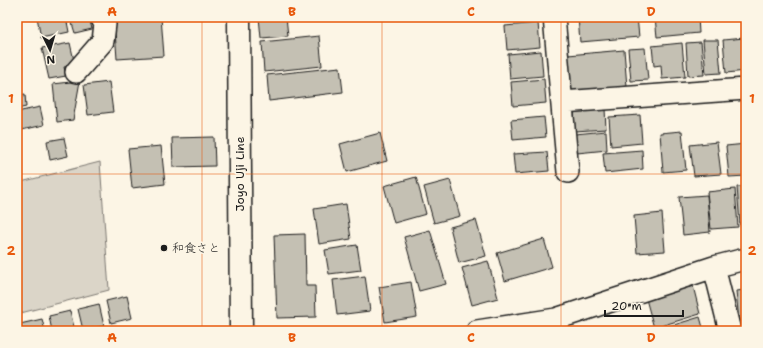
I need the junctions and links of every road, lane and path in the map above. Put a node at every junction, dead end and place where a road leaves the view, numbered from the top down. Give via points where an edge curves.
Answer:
1 (102, 17) edge
2 (239, 17) edge
3 (554, 17) edge
4 (76, 72) dead end
5 (746, 89) edge
6 (562, 102) junction
7 (568, 172) dead end
8 (746, 260) edge
9 (714, 267) junction
10 (558, 325) edge
11 (241, 331) edge
12 (477, 331) edge
13 (730, 331) edge

1 - 4 street via 103,41
2 - 11 main road, Joyo Uji Line
3 - 6 street
5 - 6 street
6 - 7 street
8 - 9 street
9 - 10 street
9 - 13 street
10 - 12 street

